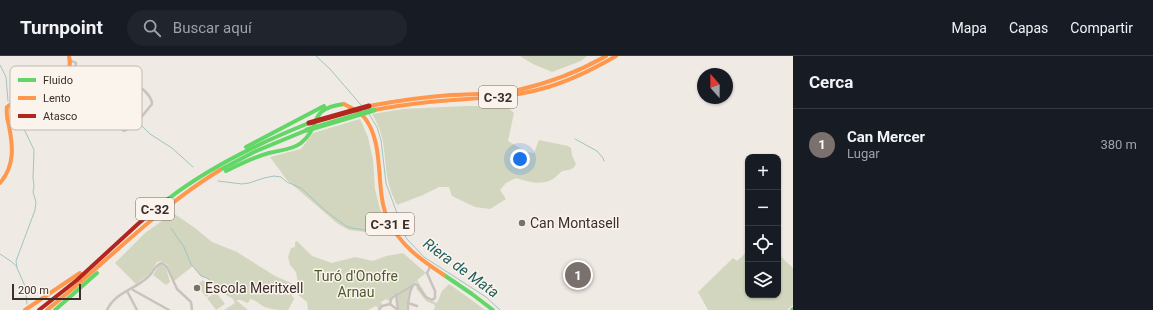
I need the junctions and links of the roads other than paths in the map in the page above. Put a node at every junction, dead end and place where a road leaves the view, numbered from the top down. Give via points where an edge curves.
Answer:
1 (606, 56) edge
2 (616, 56) edge
3 (70, 58) edge
4 (76, 66) edge
5 (142, 90) edge
6 (344, 104) junction
7 (10, 105) edge
8 (142, 116) edge
9 (222, 163) junction
10 (0, 183) edge
11 (191, 189) junction
12 (135, 234) junction
13 (94, 263) junction
14 (430, 267) junction
15 (414, 285) junction
16 (133, 289) junction
17 (127, 291) junction
18 (129, 294) junction
19 (396, 294) junction
20 (408, 303) junction
21 (390, 304) junction
22 (417, 306) dead end
23 (408, 309) dead end
24 (25, 310) edge
25 (39, 310) edge
26 (47, 310) edge
27 (54, 310) edge
28 (107, 310) edge
29 (137, 310) edge
30 (169, 310) edge
31 (192, 310) edge
32 (379, 310) edge
33 (398, 310) edge
34 (493, 310) edge

1 - 9 main road, C-32, bridge via 564,77 529,87 369,106 309,124 265,141
2 - 11 main road, C-32, bridge via 564,82 529,92 416,103 374,110 307,130 245,157
3 - 4 street via 76,63
5 - 8 street via 152,103
6 - 9 main road via 322,107 255,142
6 - 11 main road via 329,106 321,111 305,139 299,144 247,161
6 - 14 main road, C-31 E via 356,109 363,116 372,132 382,200 388,220 412,254
7 - 10 main road via 6,111 12,159 8,174
9 - 13 main road, C-32 via 160,206
11 - 12 main road, C-32
12 - 26 main road, C-32
12 - 27 main road via 82,287
13 - 24 main road
13 - 25 main road, C-32
14 - 15 street via 427,273 435,291 434,298 432,300 426,297 418,284
14 - 34 main road, C-31 E
15 - 19 street
15 - 20 street
16 - 17 street
16 - 18 street
16 - 30 street
16 - 31 street via 162,263 167,267 177,289 191,302
17 - 18 street
17 - 28 street via 113,300
18 - 29 street
19 - 21 street via 391,298
19 - 33 street
20 - 22 street
20 - 23 street
21 - 32 street via 382,306
21 - 33 street

